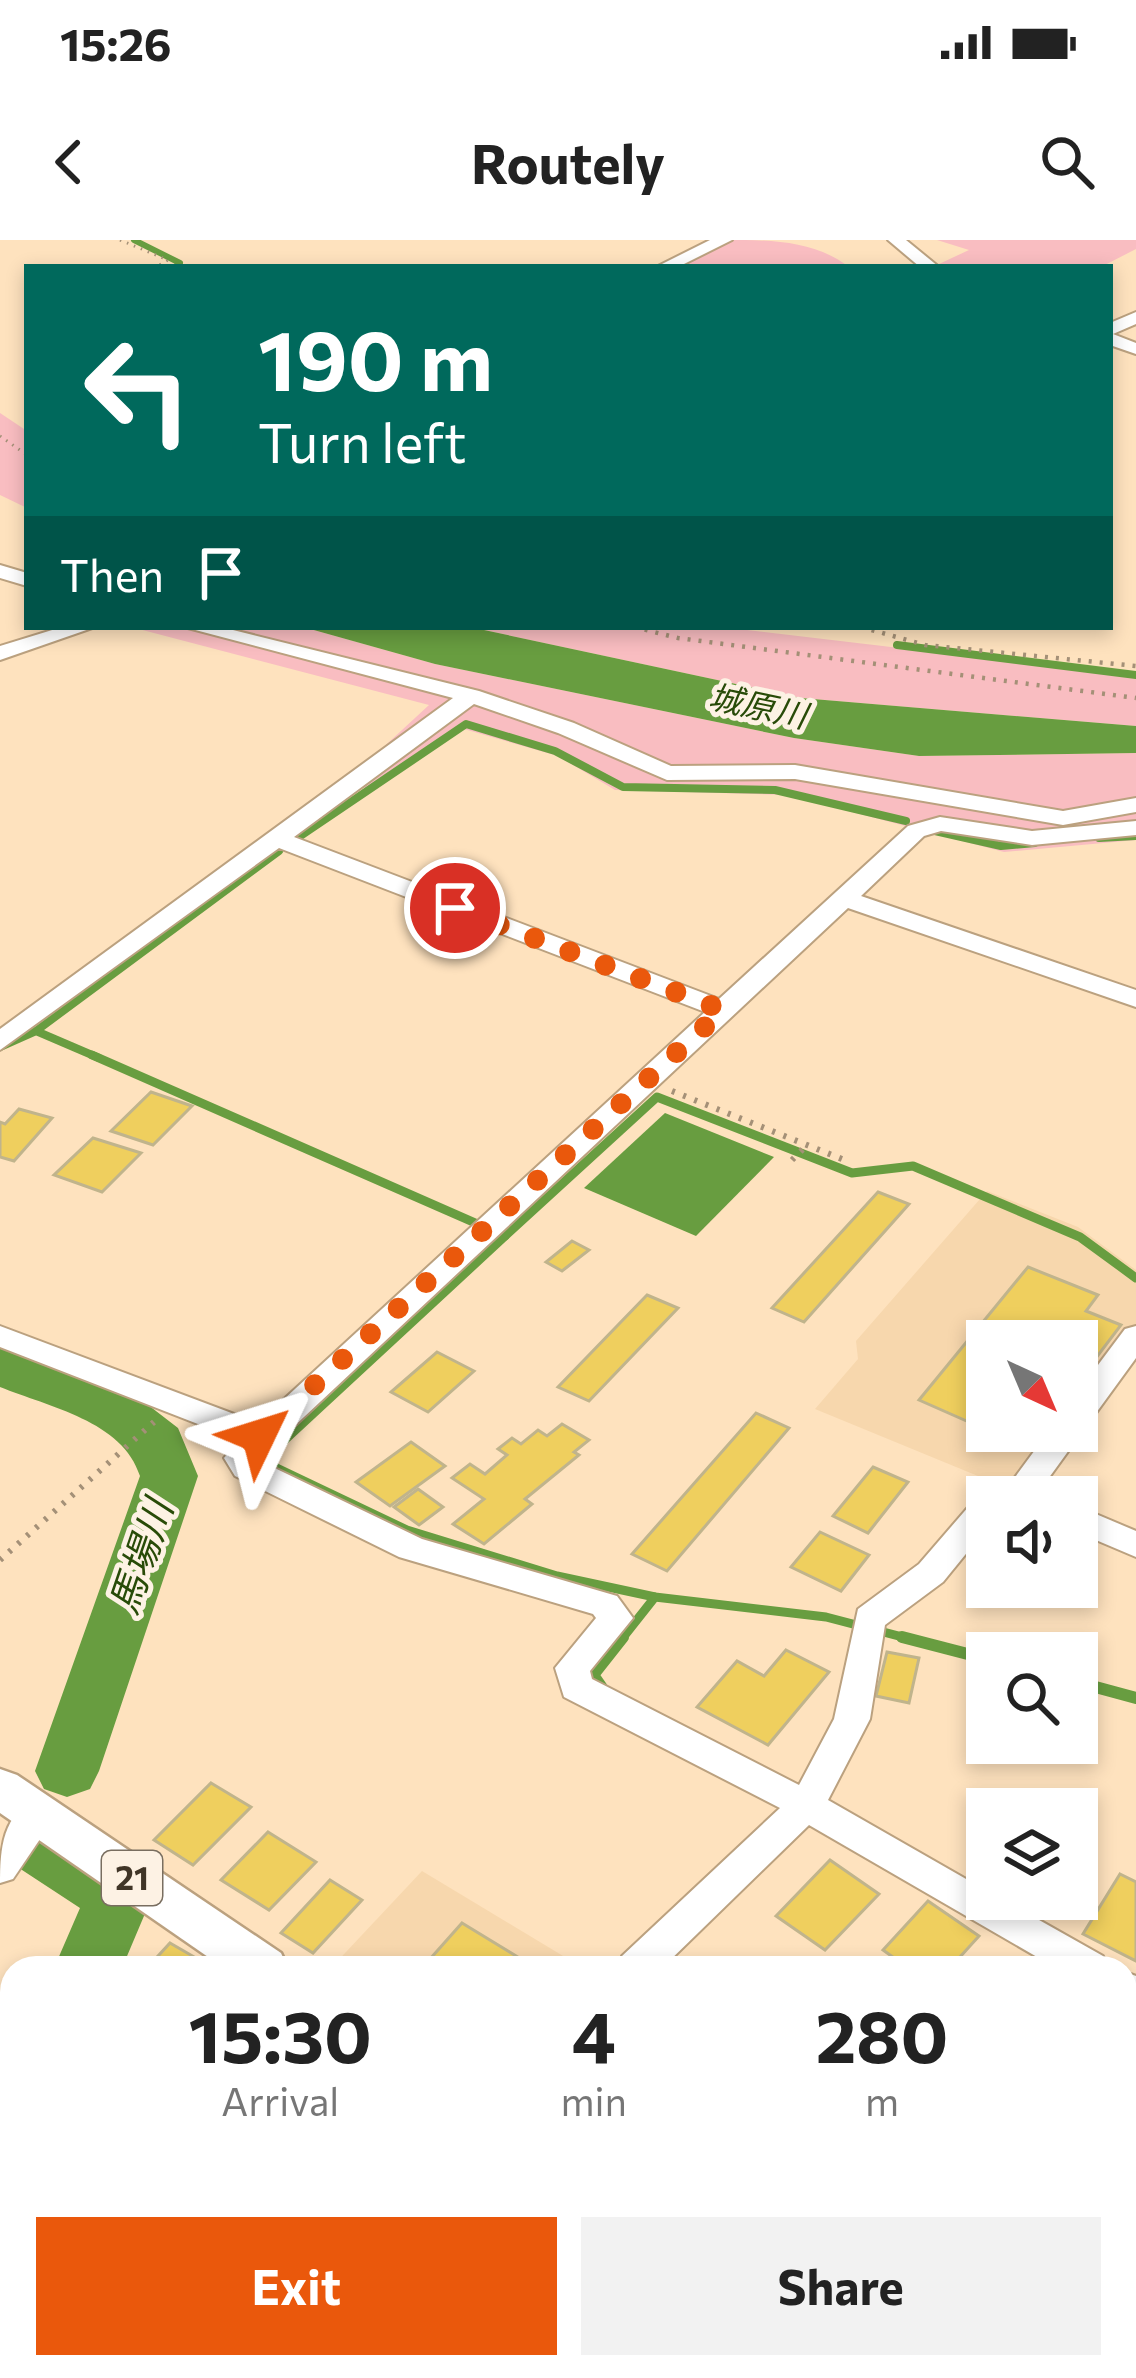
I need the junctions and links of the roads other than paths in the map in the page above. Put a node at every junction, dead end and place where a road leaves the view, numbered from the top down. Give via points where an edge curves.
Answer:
1 (724, 240) edge
2 (896, 240) edge
3 (671, 264) edge
4 (927, 264) edge
5 (74, 630) edge
6 (207, 630) edge
7 (0, 653) edge
8 (471, 696) junction
9 (1136, 805) edge
10 (1073, 825) junction
11 (1136, 828) edge
12 (277, 839) junction
13 (847, 899) junction
14 (1136, 999) edge
15 (723, 1010) junction
16 (2, 1040) edge
17 (0, 1336) edge
18 (1136, 1336) edge
19 (1098, 1388) edge
20 (259, 1436) junction
21 (1098, 1527) edge
22 (966, 1531) edge
23 (1136, 1544) edge
24 (20, 1801) edge
25 (806, 1805) junction
26 (0, 1868) edge
27 (246, 1956) edge
28 (649, 1956) edge
29 (1068, 1956) edge

1 - 3 street
2 - 4 street
5 - 7 street
6 - 8 street
8 - 10 street via 668,773 795,772
8 - 12 street
9 - 10 street
10 - 11 street
10 - 13 street via 1031,838 928,825
12 - 15 street
12 - 16 street
13 - 14 street
13 - 15 street
15 - 20 street
17 - 20 street
18 - 19 street
20 - 25 street via 240,1458 246,1468 411,1548 605,1605 616,1618 572,1668 576,1687
21 - 23 street
22 - 25 street via 867,1628 853,1717
24 - 26 street
24 - 27 main road, 21
25 - 28 street
25 - 29 street

